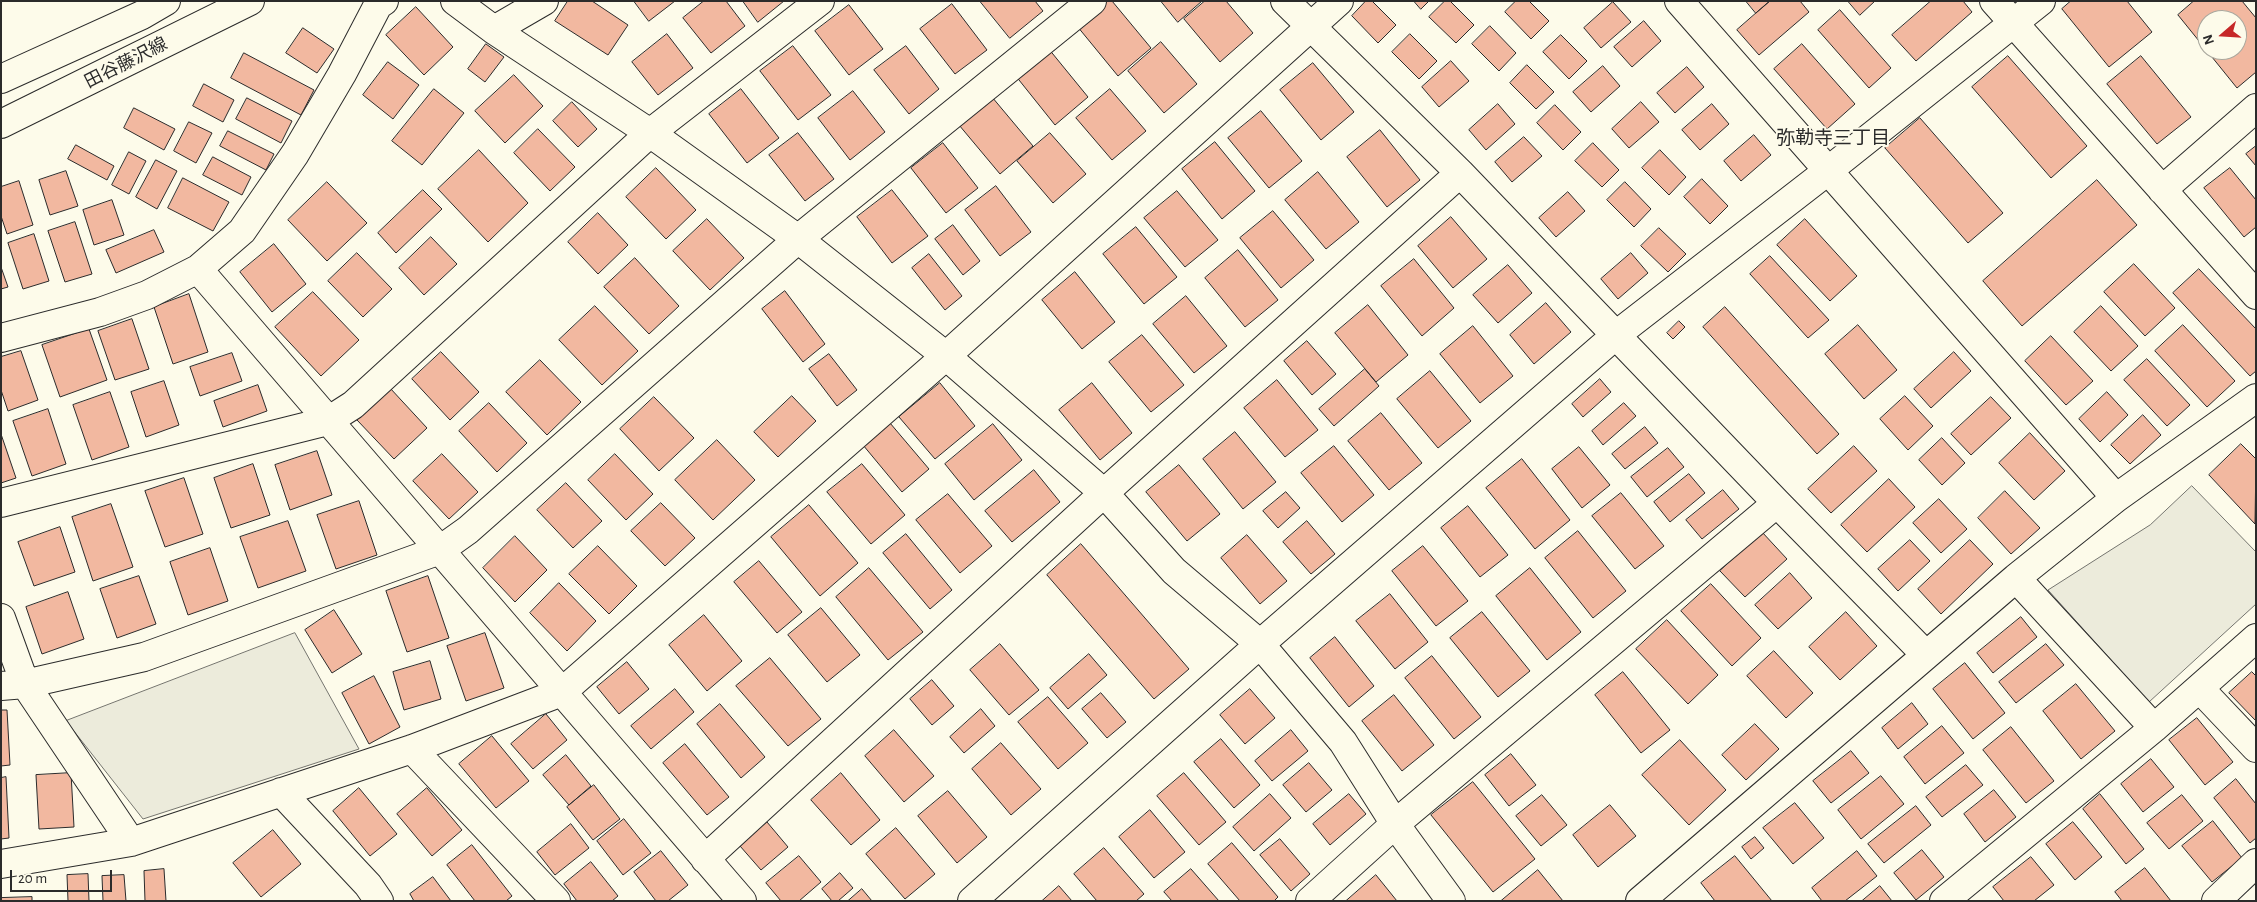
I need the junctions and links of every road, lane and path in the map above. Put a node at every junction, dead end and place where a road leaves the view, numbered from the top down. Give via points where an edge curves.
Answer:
1 (166, 1) edge
2 (250, 1) edge
3 (384, 1) edge
4 (454, 1) edge
5 (544, 1) edge
6 (820, 1) edge
7 (1092, 1) edge
8 (1285, 1) edge
9 (1339, 1) edge
10 (1679, 1) edge
11 (1994, 1) edge
12 (2042, 1) edge
13 (2014, 24) junction
14 (1311, 28) junction
15 (494, 30) junction
16 (1, 80) edge
17 (2256, 108) edge
18 (1, 124) edge
19 (650, 133) junction
20 (1829, 170) junction
21 (1460, 172) junction
22 (2162, 190) junction
23 (798, 239) junction
24 (198, 269) junction
25 (2256, 295) edge
26 (1616, 335) junction
27 (1, 338) edge
28 (946, 356) junction
29 (2256, 398) edge
30 (328, 421) junction
31 (1104, 493) junction
32 (2116, 498) junction
33 (1777, 503) junction
34 (1, 504) edge
35 (440, 550) junction
36 (2016, 578) junction
37 (1, 618) edge
38 (2256, 638) edge
39 (1260, 644) junction
40 (1926, 655) junction
41 (13, 685) edge
42 (2200, 689) junction
43 (562, 692) junction
44 (2154, 728) junction
45 (2256, 748) edge
46 (412, 749) junction
47 (281, 792) junction
48 (1395, 824) junction
49 (131, 842) junction
50 (705, 859) junction
51 (2256, 863) edge
52 (1, 864) edge
53 (379, 901) edge
54 (556, 901) edge
55 (742, 901) edge
56 (972, 901) edge
57 (1310, 901) edge
58 (1451, 901) edge
59 (1640, 901) edge
60 (1944, 901) edge
61 (2216, 901) edge

1 - 16 street, 田谷藤沢線
2 - 18 street, 田谷藤沢線
3 - 24 street via 378,5 338,82 274,185 242,230
4 - 15 street
5 - 15 street
6 - 19 street
7 - 23 street
8 - 14 street
9 - 14 street
10 - 20 street
11 - 13 street
12 - 13 street
13 - 20 street
13 - 22 street
14 - 21 street
14 - 28 street
15 - 19 street
17 - 22 street
19 - 23 street
19 - 30 street via 353,405
20 - 26 street
20 - 32 street
21 - 26 street
21 - 31 street
22 - 25 street
23 - 28 street
23 - 35 street via 468,530
24 - 27 street via 147,295 100,312
24 - 30 street
26 - 33 street
26 - 39 street
28 - 31 street
28 - 43 street
29 - 32 street
30 - 34 street
30 - 35 street
31 - 39 street via 1174,571
31 - 50 street
32 - 36 street
33 - 40 street
33 - 48 street
35 - 41 street via 144,657
35 - 43 street
36 - 40 street
36 - 44 street
37 - 41 street
38 - 42 street
39 - 48 street via 1343,742
39 - 56 street
40 - 59 street
41 - 49 street
42 - 44 street
42 - 45 street
43 - 46 street
43 - 50 street
44 - 60 street
46 - 47 street
46 - 54 street
47 - 49 street
47 - 53 street via 368,885
48 - 57 street
48 - 58 street
49 - 52 street
50 - 55 street
51 - 61 street

